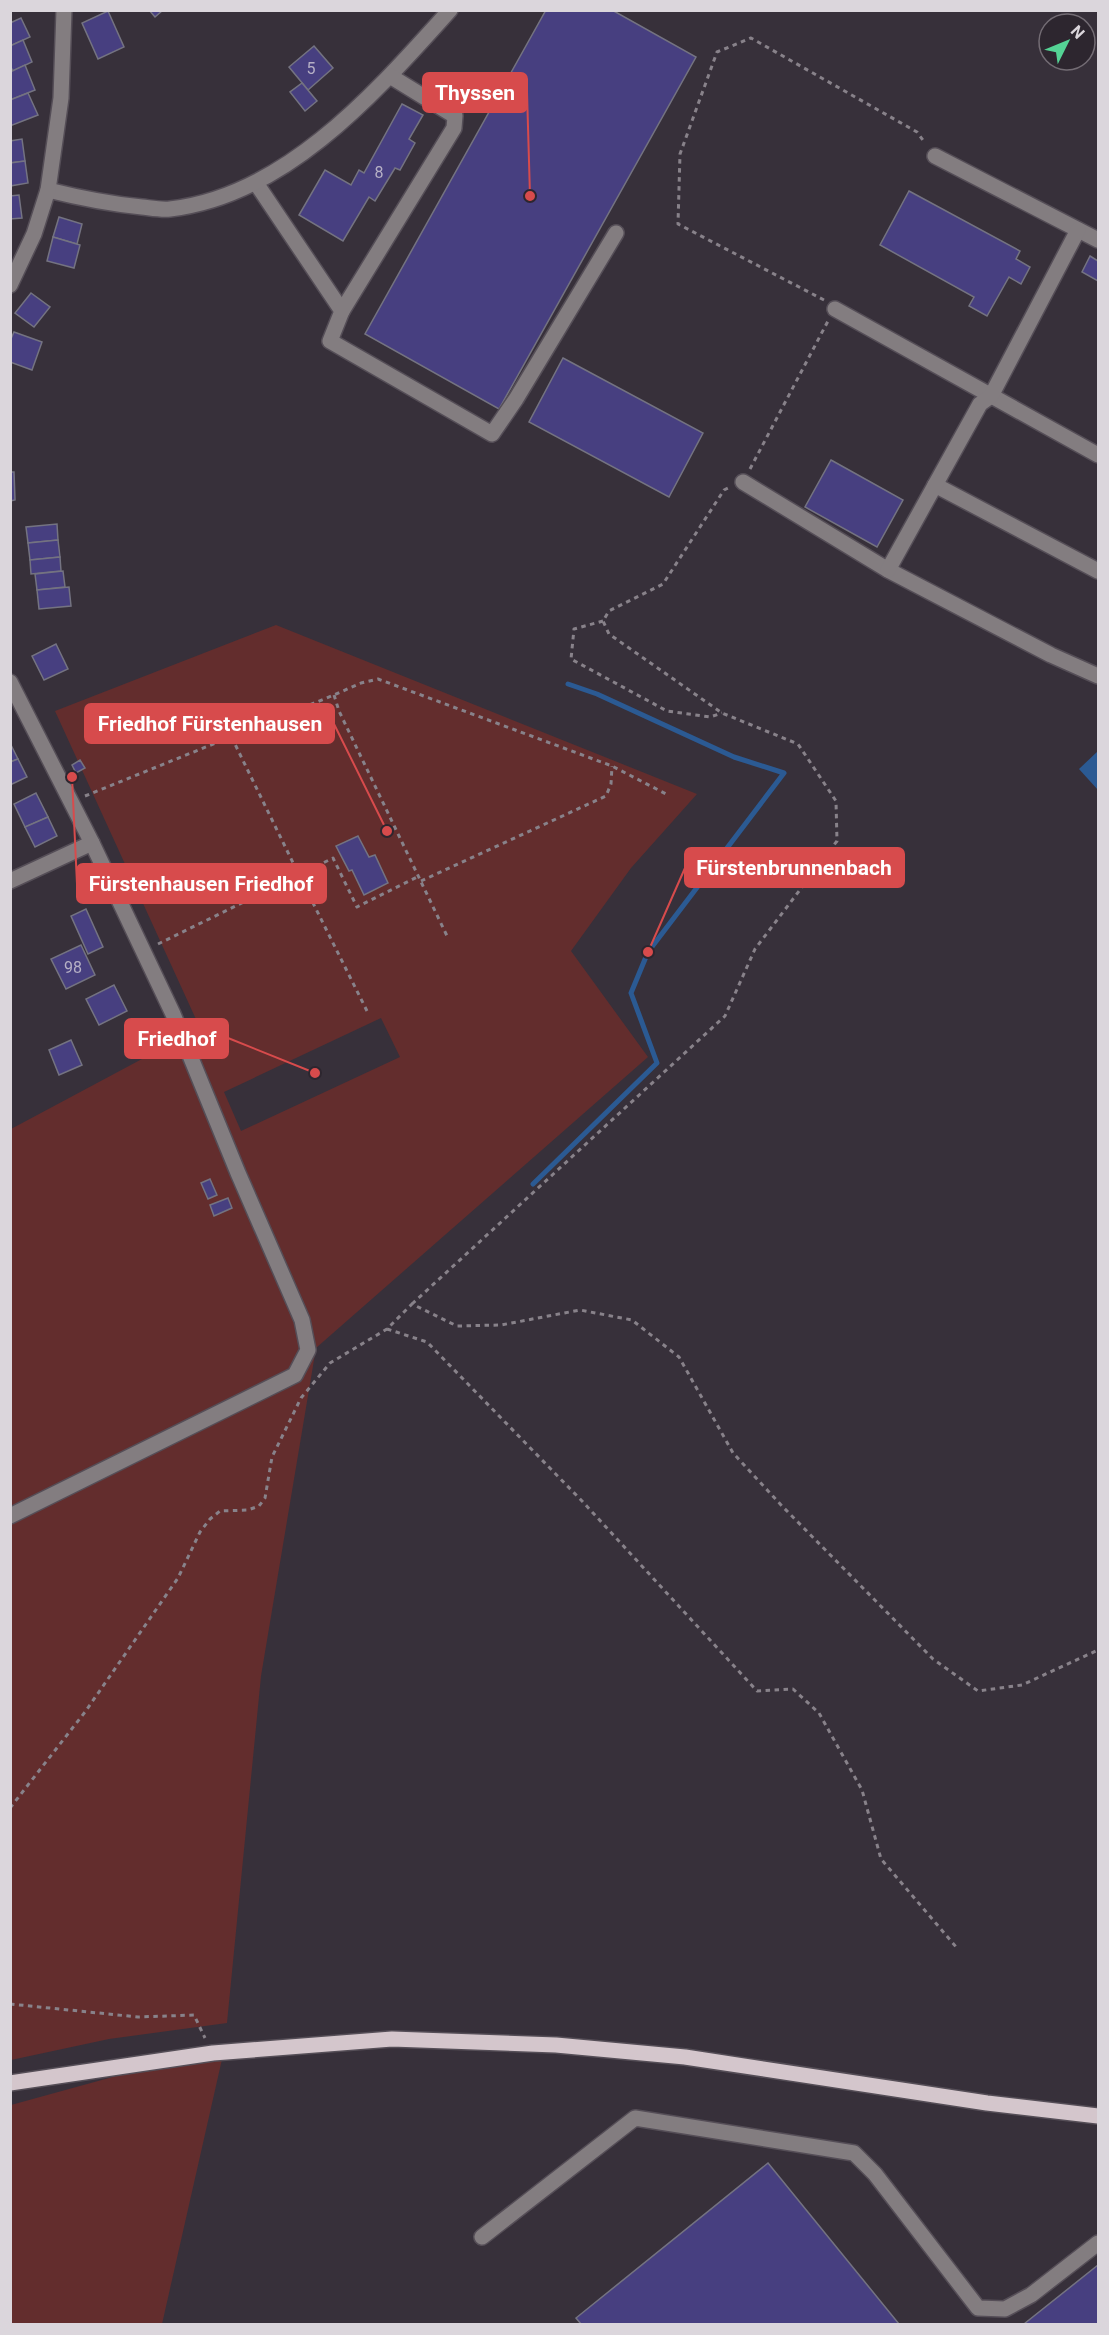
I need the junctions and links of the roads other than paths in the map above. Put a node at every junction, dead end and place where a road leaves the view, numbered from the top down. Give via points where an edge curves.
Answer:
1 (67, 12) edge
2 (447, 14) edge
3 (390, 76) junction
4 (935, 156) road end
5 (256, 183) junction
6 (48, 190) junction
7 (1078, 230) junction
8 (616, 233) dead end
9 (1098, 240) edge
10 (10, 285) edge
11 (835, 309) road end
12 (342, 311) junction
13 (991, 396) junction
14 (1098, 455) edge
15 (743, 482) road end
16 (935, 485) junction
17 (888, 570) junction
18 (1098, 571) edge
19 (1098, 674) edge
20 (10, 681) edge
21 (92, 843) junction
22 (10, 881) edge
23 (10, 1516) edge
24 (10, 2083) edge
25 (1098, 2116) edge
26 (482, 2237) dead end
27 (1098, 2243) edge

1 - 6 street via 61,98
2 - 3 street
3 - 5 street via 298,156
3 - 12 street via 455,116 454,128
4 - 7 street
5 - 6 street via 225,197 168,209 104,204
5 - 12 street
6 - 10 street via 34,234
7 - 9 street
7 - 13 street
8 - 12 street via 492,434 330,341
11 - 13 street
13 - 14 street
13 - 16 street via 980,404
15 - 17 street
16 - 17 street
16 - 18 street
17 - 19 street via 1051,655
20 - 21 street
21 - 22 street
21 - 23 street via 173,1014 302,1320 308,1350 295,1375
24 - 25 main road via 213,2053 392,2039 556,2045 685,2057
26 - 27 street via 635,2118 854,2153 978,2308 1005,2309 1031,2295

